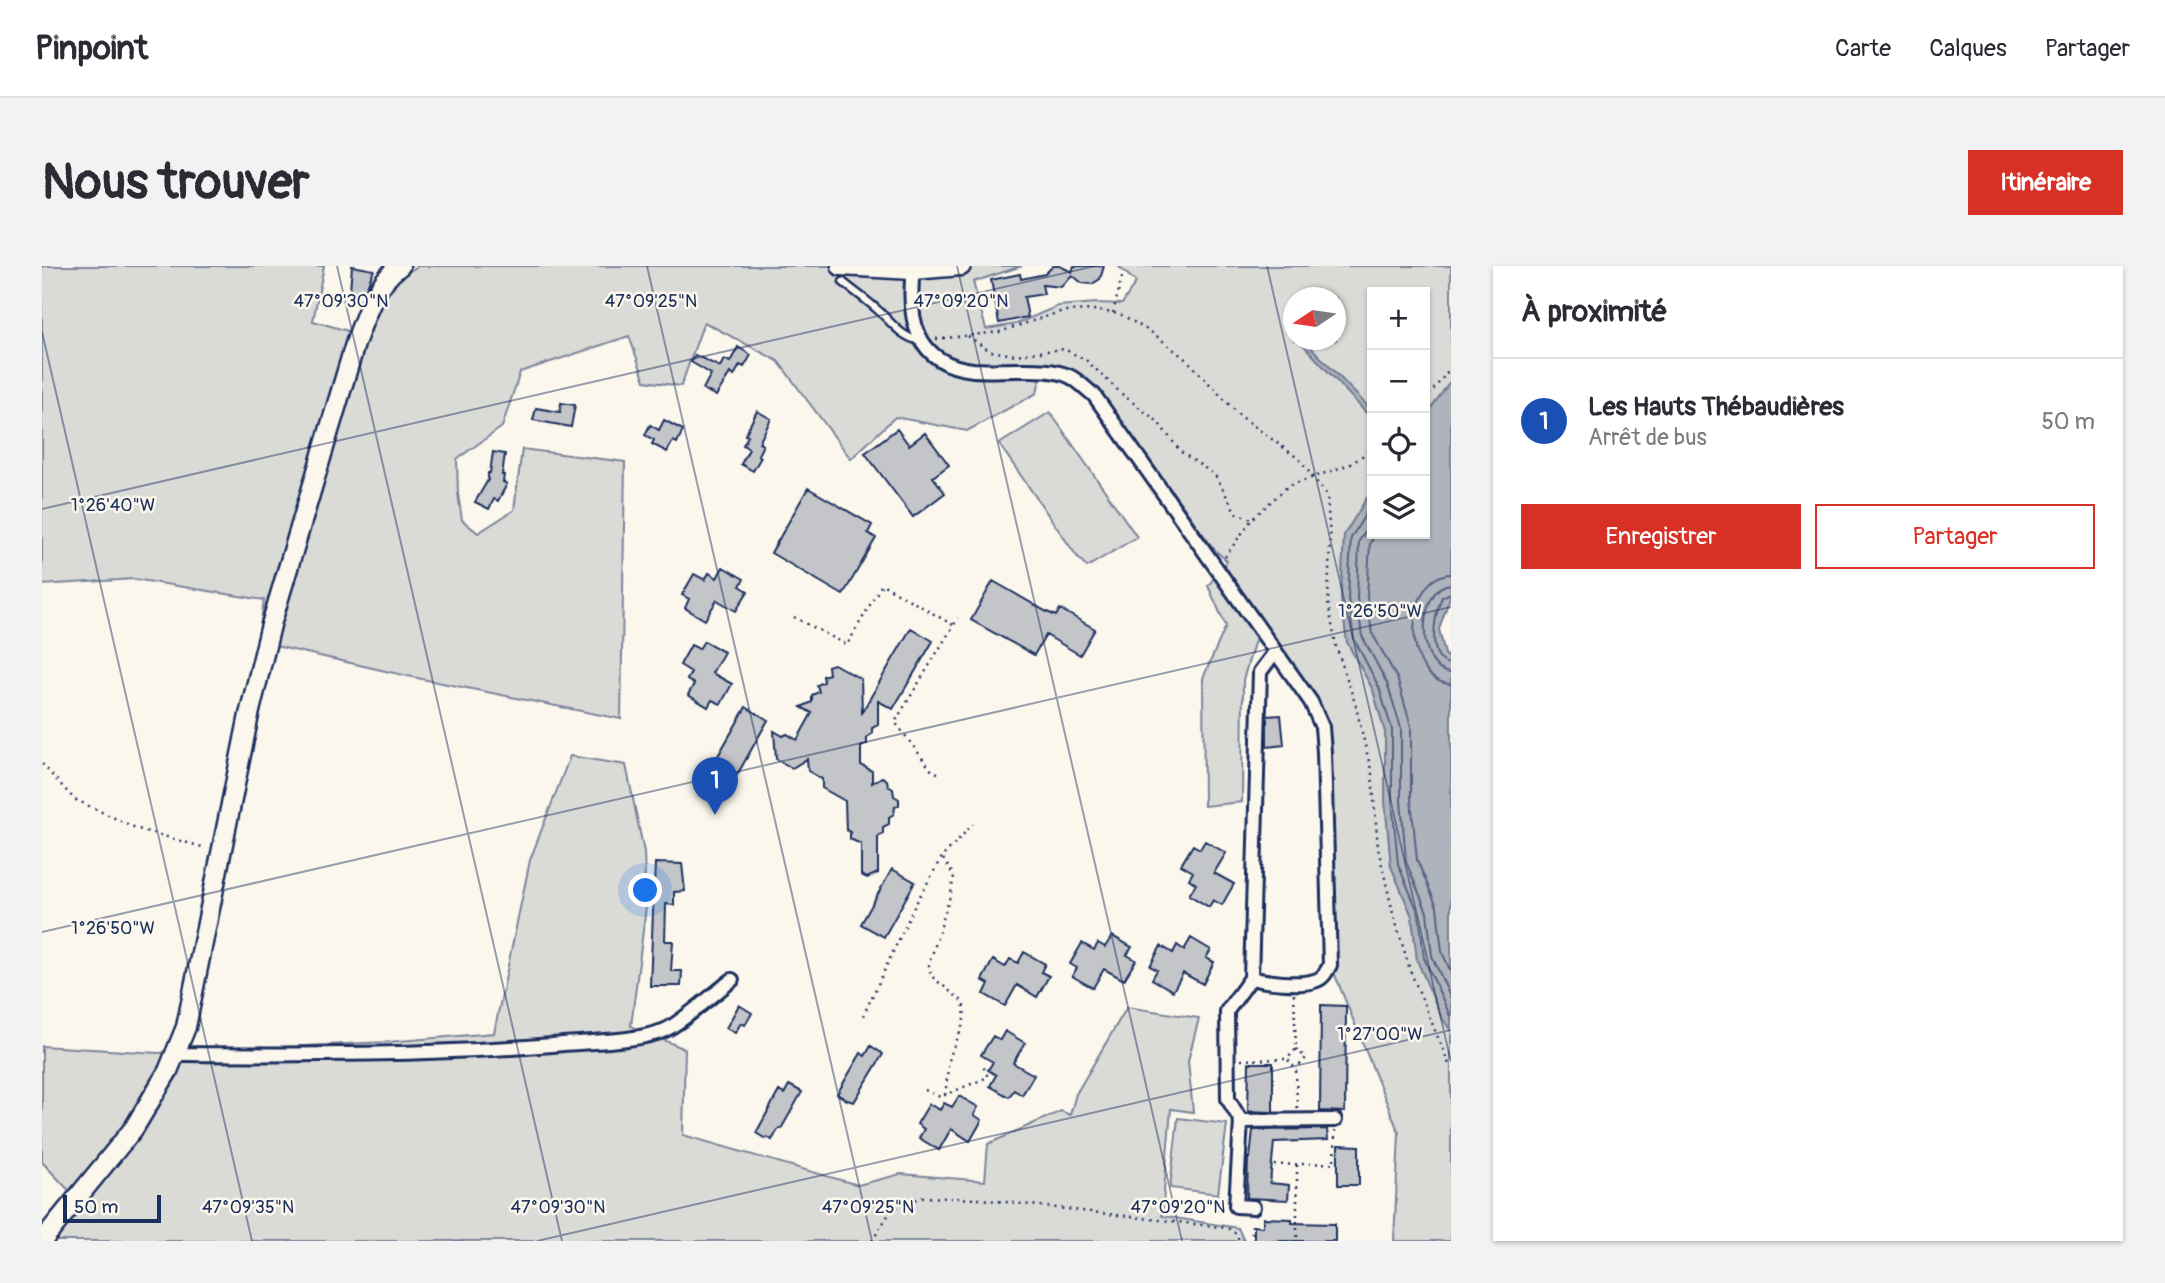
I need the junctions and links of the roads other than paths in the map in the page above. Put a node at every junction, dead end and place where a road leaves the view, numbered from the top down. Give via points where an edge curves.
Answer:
1 (961, 266) edge
2 (396, 267) edge
3 (913, 270) junction
4 (842, 274) edge
5 (920, 341) junction
6 (1275, 652) junction
7 (1251, 978) junction
8 (732, 980) dead end
9 (177, 1052) junction
10 (1335, 1120) road end
11 (1241, 1121) junction
12 (1253, 1207) road end
13 (43, 1239) edge

1 - 3 main road
2 - 9 main road via 369,306 355,344 271,625 195,989
3 - 4 main road
3 - 5 street via 912,314
4 - 5 lane via 900,332
5 - 6 street via 939,360 954,366 1071,376 1094,395
6 - 7 street via 1260,671
6 - 7 street via 1311,702 1322,727 1330,965 1325,975 1314,981 1269,983
7 - 11 street via 1227,1011 1228,1099
8 - 9 street via 665,1030 629,1038 430,1052
9 - 13 main road via 134,1128
10 - 11 street
11 - 12 street via 1236,1206

